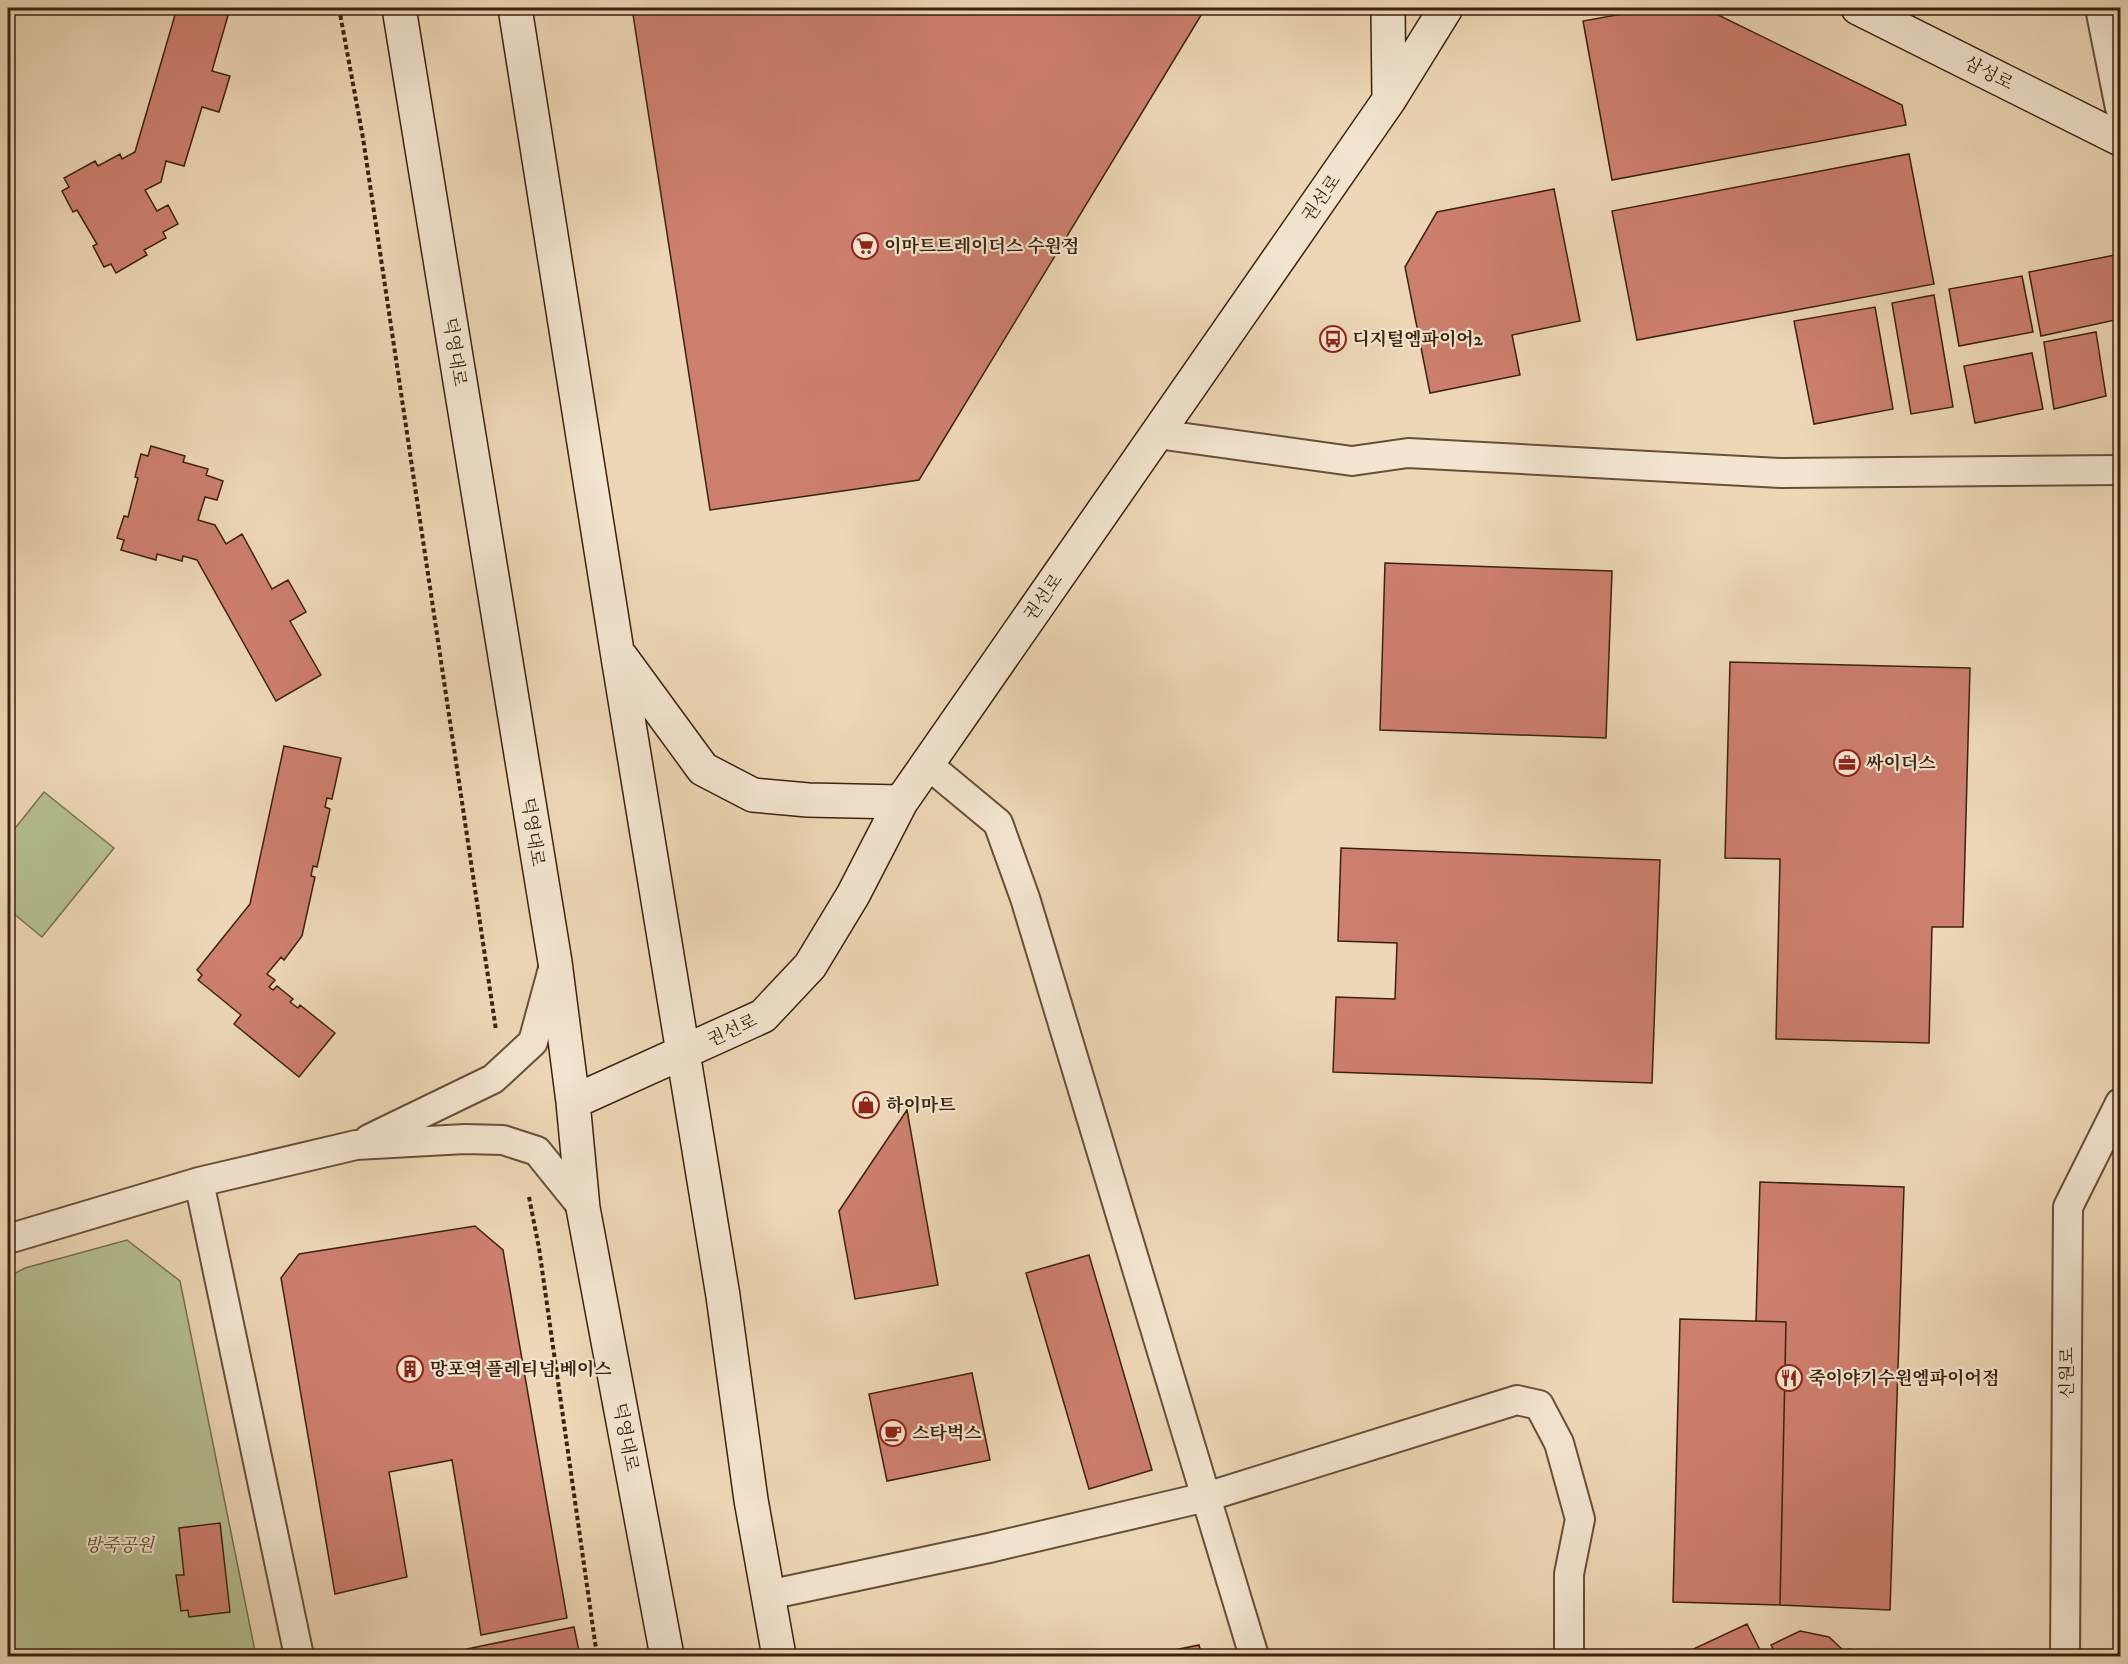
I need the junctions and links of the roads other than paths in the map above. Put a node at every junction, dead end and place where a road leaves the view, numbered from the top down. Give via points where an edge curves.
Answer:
1 (399, 8) edge
2 (515, 8) edge
3 (1388, 8) edge
4 (1446, 8) edge
5 (1858, 8) edge
6 (2100, 8) edge
7 (1389, 100) junction
8 (2121, 108) edge
9 (2121, 139) edge
10 (1157, 434) junction
11 (2121, 470) edge
12 (617, 651) junction
13 (927, 764) junction
14 (901, 802) junction
15 (555, 962) junction
16 (684, 1053) junction
17 (573, 1102) junction
18 (2121, 1103) edge
19 (356, 1145) junction
20 (199, 1182) junction
21 (583, 1209) junction
22 (8, 1239) edge
23 (1206, 1497) junction
24 (768, 1595) junction
25 (299, 1656) edge
26 (667, 1656) edge
27 (779, 1656) edge
28 (1254, 1656) edge
29 (1569, 1656) edge
30 (2065, 1656) edge

1 - 15 street, 덕영대로
2 - 12 street
3 - 7 street
4 - 7 street, 권선로
5 - 9 street, 삼성로
6 - 8 street
7 - 10 street, 권선로
10 - 11 street via 1352,461 1408,453 1781,473
10 - 13 street, 권선로
12 - 14 street via 703,769 753,795
12 - 16 street
13 - 14 street, 권선로
13 - 23 street via 998,823 1025,898
14 - 16 street, 권선로 via 853,895 810,966 763,1016
15 - 17 street, 덕영대로
15 - 19 street via 533,1042 493,1079
16 - 17 street, 권선로
16 - 24 street via 723,1296 750,1500
17 - 21 street, 덕영대로
18 - 30 street, 신원로 via 2068,1207
19 - 20 street
19 - 21 street via 503,1140 537,1151
20 - 22 street
20 - 25 street
21 - 26 street, 덕영대로
23 - 24 street
23 - 28 street
23 - 29 street via 1517,1400 1539,1406 1559,1443 1580,1519 1569,1574
24 - 27 street

